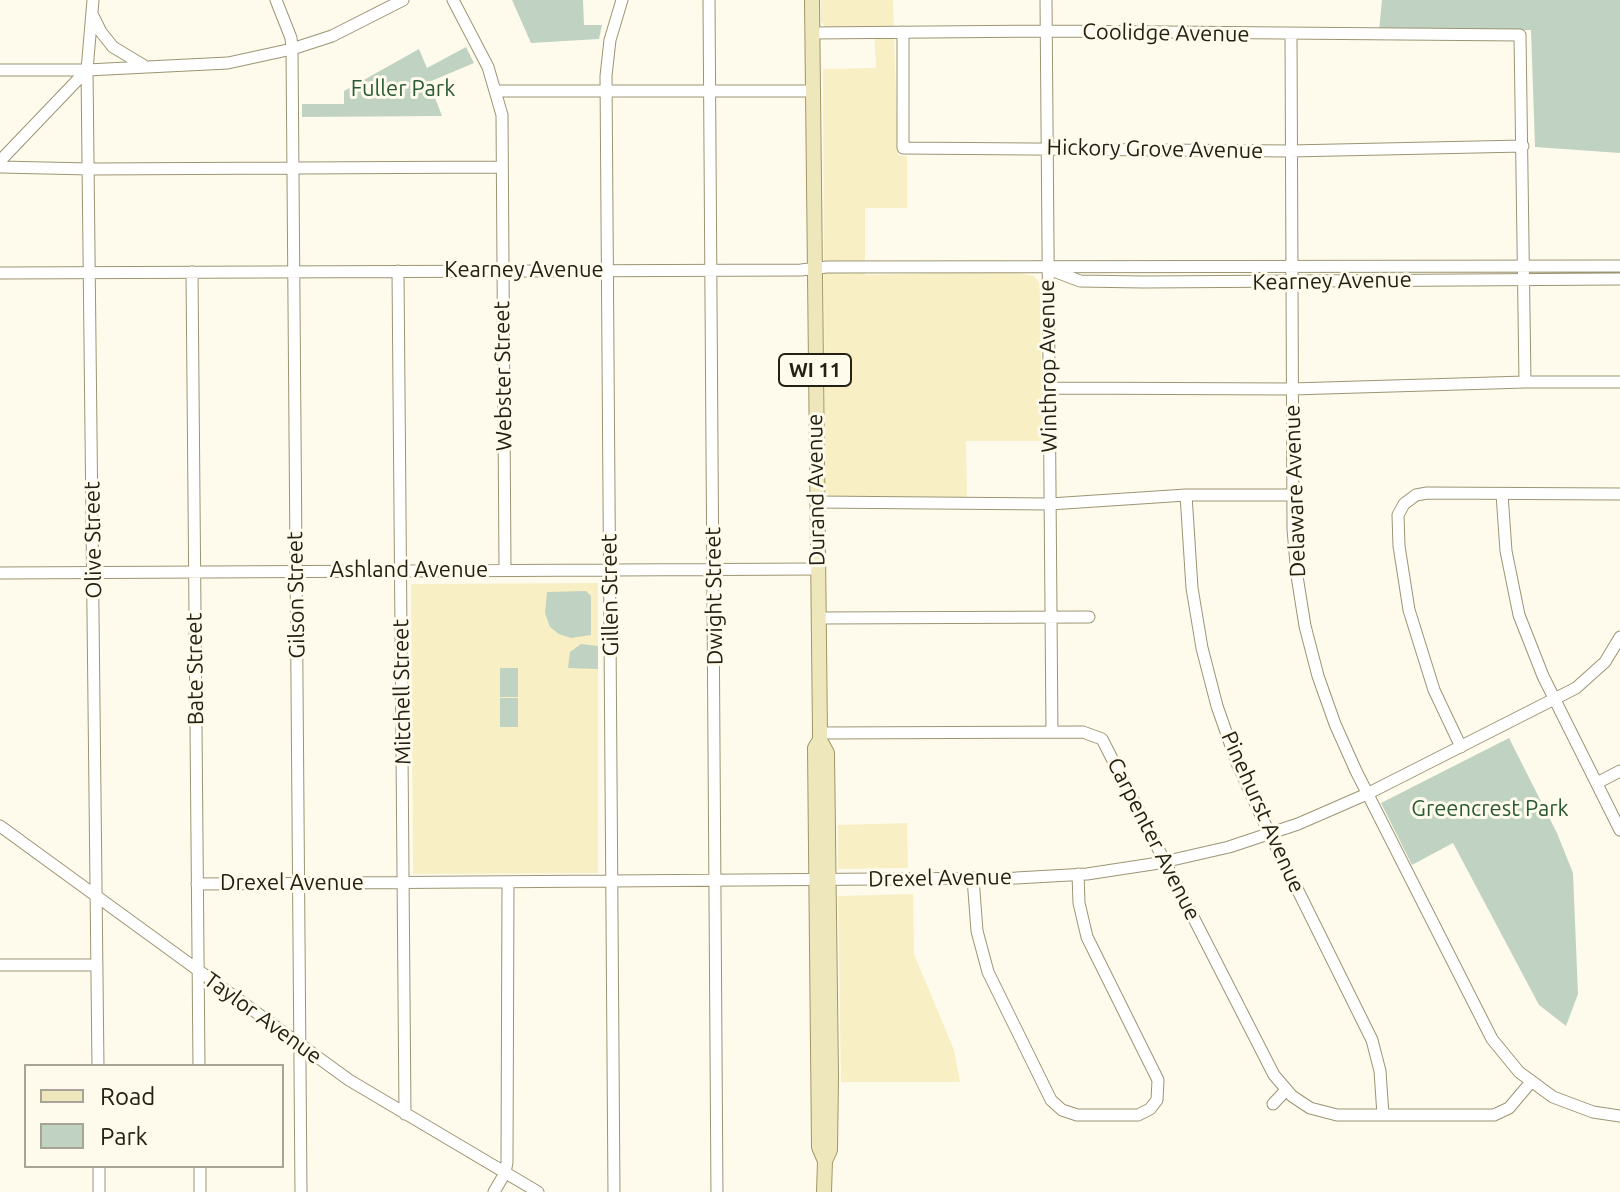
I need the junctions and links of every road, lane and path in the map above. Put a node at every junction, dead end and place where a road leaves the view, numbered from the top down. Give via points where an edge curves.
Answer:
1 (93, 0) edge
2 (276, 0) edge
3 (403, 0) edge
4 (453, 0) edge
5 (622, 0) edge
6 (709, 0) edge
7 (812, 0) edge
8 (1046, 0) edge
9 (92, 13) junction
10 (1046, 31) junction
11 (903, 32) junction
12 (812, 33) junction
13 (1291, 34) junction
14 (292, 49) junction
15 (145, 67) junction
16 (0, 70) edge
17 (87, 70) junction
18 (710, 90) junction
19 (496, 91) junction
20 (606, 91) junction
21 (813, 91) junction
22 (1523, 146) junction
23 (1046, 148) junction
24 (1290, 151) junction
25 (0, 161) edge
26 (0, 167) edge
27 (502, 167) junction
28 (293, 168) junction
29 (90, 169) junction
30 (1620, 266) edge
31 (1047, 267) junction
32 (1292, 267) junction
33 (813, 268) junction
34 (710, 269) junction
35 (502, 270) junction
36 (607, 270) junction
37 (293, 271) junction
38 (398, 271) junction
39 (91, 272) junction
40 (192, 272) junction
41 (1524, 272) junction
42 (0, 273) edge
43 (1620, 279) edge
44 (1292, 282) junction
45 (1525, 382) junction
46 (1620, 382) edge
47 (1048, 388) junction
48 (1292, 389) junction
49 (1502, 494) junction
50 (1620, 494) edge
51 (1186, 495) junction
52 (1292, 495) junction
53 (816, 502) junction
54 (1050, 504) junction
55 (609, 569) junction
56 (817, 569) junction
57 (401, 570) junction
58 (505, 570) junction
59 (713, 570) junction
60 (296, 571) junction
61 (93, 572) junction
62 (194, 572) junction
63 (0, 573) edge
64 (1051, 617) junction
65 (1089, 617) dead end
66 (818, 618) junction
67 (1620, 637) edge
68 (1555, 700) junction
69 (1052, 732) junction
70 (820, 736) junction
71 (1461, 747) junction
72 (1620, 771) edge
73 (1597, 783) junction
74 (1367, 794) junction
75 (0, 826) edge
76 (1620, 830) edge
77 (1270, 834) junction
78 (1166, 862) junction
79 (1078, 874) junction
80 (973, 878) junction
81 (716, 880) junction
82 (822, 880) junction
83 (612, 881) junction
84 (403, 882) junction
85 (508, 882) junction
86 (299, 883) junction
87 (197, 884) junction
88 (96, 896) junction
89 (0, 965) edge
90 (97, 965) junction
91 (198, 970) junction
92 (300, 1045) junction
93 (98, 1064) edge
94 (199, 1064) edge
95 (1531, 1082) junction
96 (1286, 1090) junction
97 (1273, 1104) dead end
98 (405, 1114) junction
99 (1383, 1115) junction
100 (1620, 1116) edge
101 (99, 1168) edge
102 (200, 1168) edge
103 (505, 1173) junction
104 (99, 1192) edge
105 (200, 1192) edge
106 (301, 1192) edge
107 (494, 1192) edge
108 (538, 1192) edge
109 (614, 1192) edge
110 (717, 1192) edge
111 (824, 1192) edge

1 - 9 street, Olive Street
2 - 14 street, Gilson Street
3 - 14 street via 332,36
4 - 19 street, Webster Street
5 - 20 street, Gillen Street via 610,40
6 - 18 street, Dwight Street
7 - 12 main road, Durand Avenue / WI 11
8 - 10 street, Winthrop Avenue
9 - 15 street via 113,47
9 - 17 street, Olive Street
10 - 11 street, Coolidge Avenue
10 - 13 street, Coolidge Avenue
10 - 23 street, Winthrop Avenue
11 - 12 street, Coolidge Avenue
11 - 23 street, Hickory Grove Avenue via 903,148
12 - 21 main road, Durand Avenue / WI 11
13 - 22 street, Coolidge Avenue via 1520,35
13 - 24 street, Delaware Avenue
14 - 15 street via 228,63
14 - 28 street, Gilson Street
15 - 17 street
16 - 17 street
17 - 25 street
17 - 29 street, Olive Street
18 - 20 street
18 - 21 street
18 - 34 street, Dwight Street
19 - 20 street
19 - 27 street, Webster Street via 502,115
20 - 36 street, Gillen Street
21 - 33 main road, Durand Avenue / WI 11
22 - 24 street, Hickory Grove Avenue
22 - 41 street
23 - 24 street, Hickory Grove Avenue
23 - 31 street, Winthrop Avenue
24 - 32 street, Delaware Avenue
26 - 29 street
27 - 28 street
27 - 35 street, Webster Street
28 - 29 street
28 - 37 street, Gilson Street
29 - 39 street, Olive Street
30 - 41 street, Kearney Avenue
31 - 32 street, Kearney Avenue
31 - 33 street, Kearney Avenue
31 - 44 street, Kearney Avenue via 1080,281
31 - 47 street, Winthrop Avenue
32 - 41 street, Kearney Avenue
32 - 44 street, Delaware Avenue
33 - 34 street, Kearney Avenue
33 - 53 main road, Durand Avenue / WI 11
34 - 36 street, Kearney Avenue
34 - 59 street, Dwight Street
35 - 36 street, Kearney Avenue
35 - 38 street, Kearney Avenue
35 - 58 street, Webster Street
36 - 55 street, Gillen Street
37 - 38 street, Kearney Avenue
37 - 40 street, Kearney Avenue
37 - 60 street, Gilson Street
38 - 57 street, Mitchell Street
39 - 40 street, Kearney Avenue
39 - 42 street, Kearney Avenue
39 - 61 street, Olive Street
40 - 62 street, Bate Street
41 - 43 street, Kearney Avenue
41 - 44 street, Kearney Avenue
41 - 45 street
44 - 48 street, Delaware Avenue
45 - 46 street
45 - 48 street
47 - 48 street
47 - 54 street, Winthrop Avenue
48 - 52 street, Delaware Avenue
49 - 50 street
49 - 68 street via 1519,615
49 - 71 street via 1416,495 1398,515 1409,610 1434,690
51 - 52 street
51 - 54 street
51 - 77 street, Pinehurst Avenue via 1202,648 1237,763
52 - 74 street, Delaware Avenue via 1305,626 1335,724
53 - 54 street
53 - 56 main road, Durand Avenue / WI 11
54 - 64 street, Winthrop Avenue
55 - 58 street, Ashland Avenue
55 - 59 street, Ashland Avenue
55 - 83 street, Gillen Street
56 - 59 street, Ashland Avenue
56 - 66 main road, Durand Avenue / WI 11
57 - 58 street, Ashland Avenue
57 - 60 street, Ashland Avenue
57 - 84 street, Mitchell Street
59 - 81 street, Dwight Street
60 - 62 street, Ashland Avenue
60 - 86 street, Gilson Street
61 - 62 street, Ashland Avenue
61 - 63 street, Ashland Avenue
61 - 88 street, Olive Street
62 - 87 street, Bate Street
64 - 65 street
64 - 66 street
64 - 69 street, Winthrop Avenue
66 - 70 main road, Durand Avenue / WI 11
67 - 68 street, Drexel Avenue via 1592,677
68 - 71 street, Drexel Avenue
68 - 73 street
69 - 70 street, Carpenter Avenue
69 - 78 street, Carpenter Avenue via 1090,733 1102,739
70 - 82 main road, Durand Avenue / WI 11 via 827,753
71 - 74 street, Drexel Avenue
72 - 73 street
73 - 76 street
74 - 77 street, Drexel Avenue
74 - 95 street, Delaware Avenue via 1492,1039
75 - 88 street, Taylor Avenue
77 - 78 street, Drexel Avenue
77 - 99 street, Pinehurst Avenue via 1372,1040
78 - 79 street, Drexel Avenue
78 - 96 street, Carpenter Avenue
79 - 80 street, Drexel Avenue
79 - 80 street via 1087,937 1158,1080 1158,1097 1150,1109 1133,1115 1077,1115 1051,1100 988,972 977,931
80 - 82 street, Drexel Avenue
81 - 82 street, Drexel Avenue
81 - 83 street, Drexel Avenue
81 - 110 street, Dwight Street
82 - 111 main road, Durand Avenue / WI 11 via 831,1123
83 - 85 street, Drexel Avenue
83 - 109 street, Gillen Street
84 - 85 street, Drexel Avenue
84 - 86 street, Drexel Avenue
84 - 98 street, Mitchell Street
85 - 103 street
86 - 87 street, Drexel Avenue
86 - 92 street, Gilson Street
87 - 91 street, Bate Street
88 - 90 street, Olive Street
88 - 91 street, Taylor Avenue
89 - 90 street
90 - 93 street, Olive Street
91 - 92 street, Taylor Avenue
91 - 94 street, Bate Street
92 - 98 street, Taylor Avenue
92 - 106 street, Gilson Street
95 - 99 street via 1509,1108 1494,1115
95 - 100 street, Delaware Avenue via 1566,1103
96 - 97 street
96 - 99 street, Carpenter Avenue via 1330,1114
98 - 103 street, Taylor Avenue
101 - 104 street
102 - 105 street
103 - 107 street
103 - 108 street, Taylor Avenue

